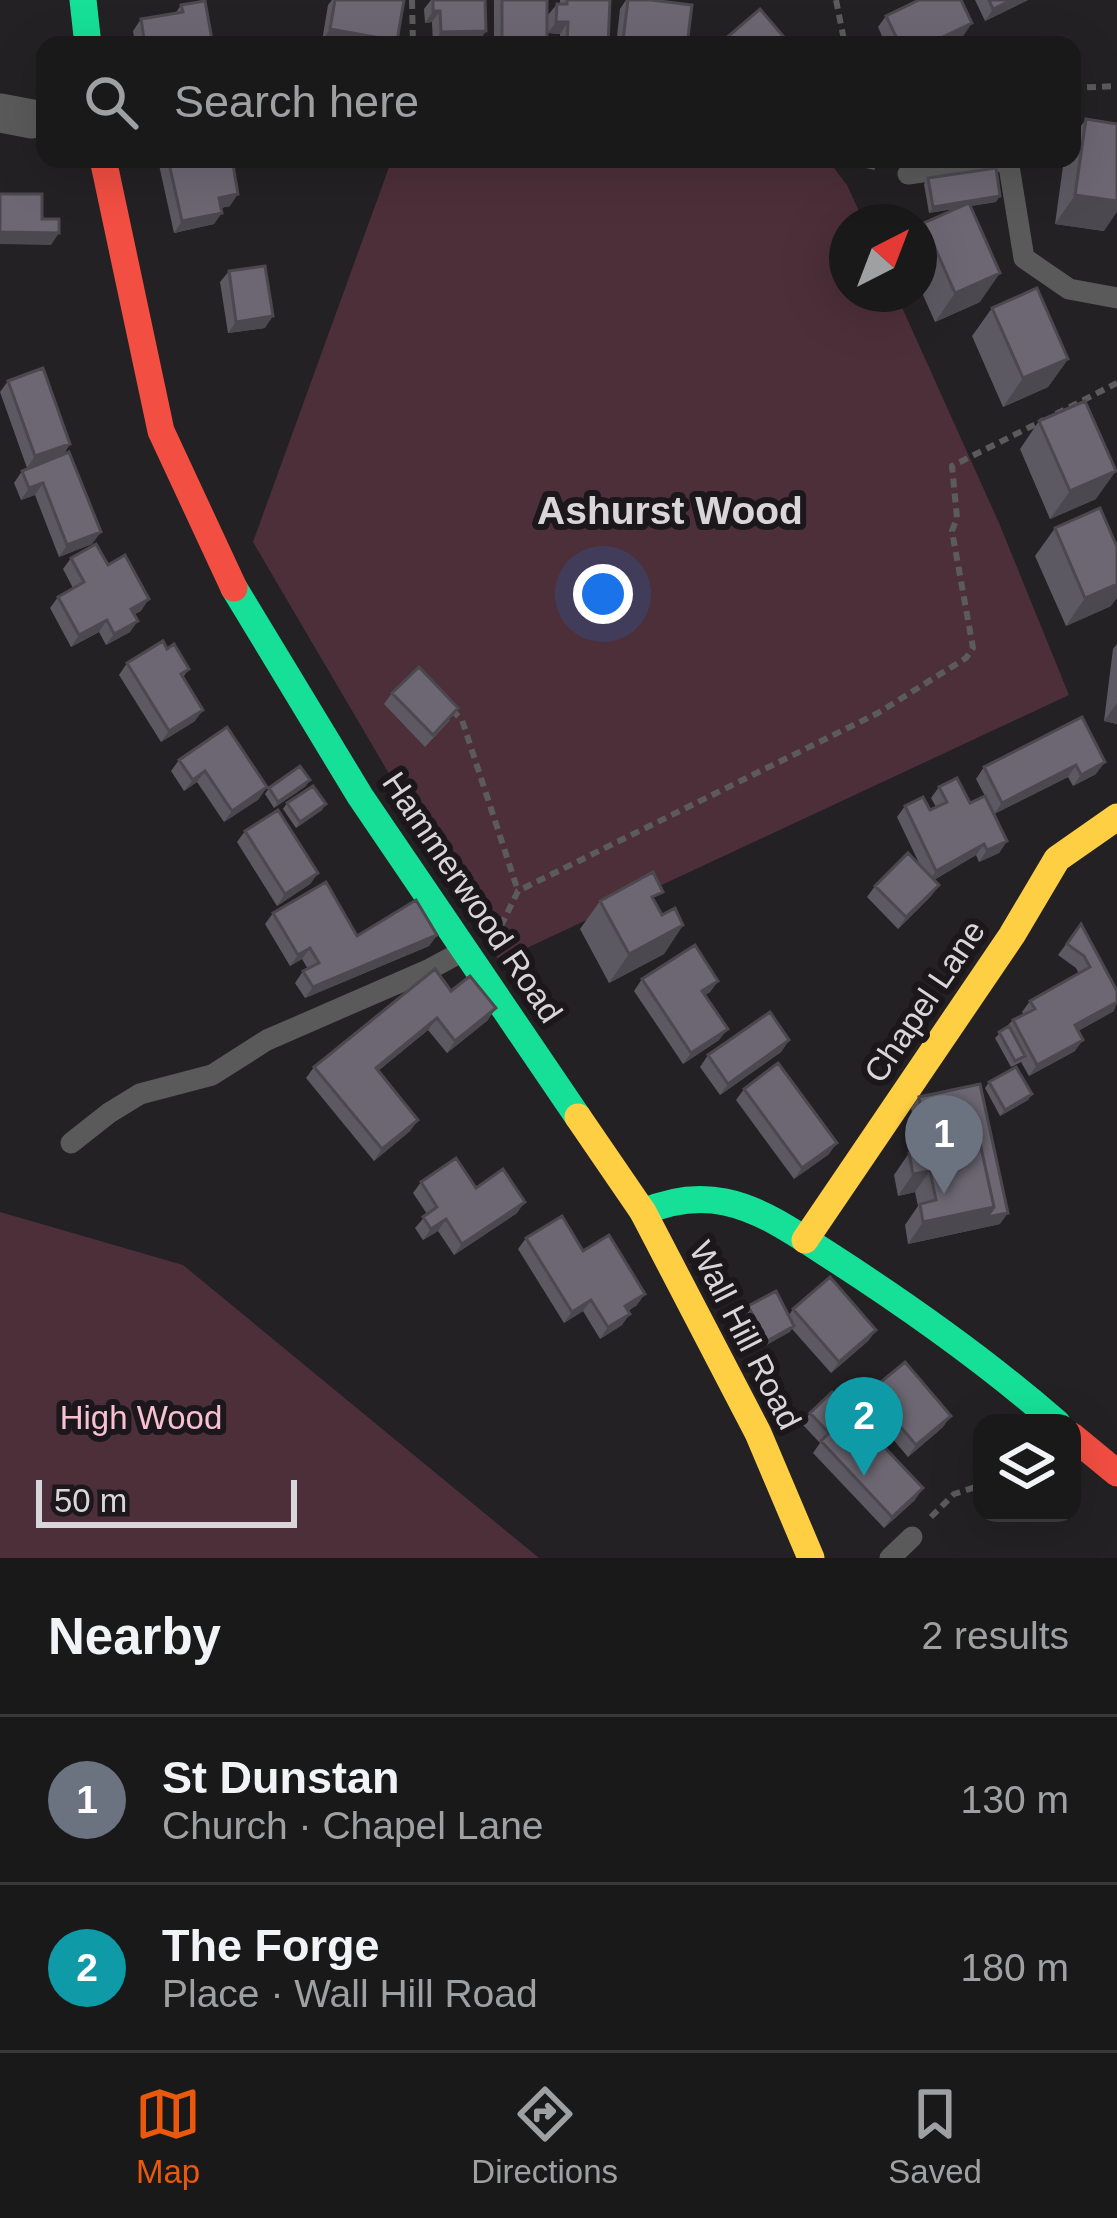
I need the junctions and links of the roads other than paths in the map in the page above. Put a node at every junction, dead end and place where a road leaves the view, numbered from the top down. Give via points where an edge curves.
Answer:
1 (83, 0) edge
2 (87, 36) edge
3 (98, 168) edge
4 (951, 168) edge
5 (1009, 168) edge
6 (908, 174) road end
7 (1117, 298) edge
8 (1117, 817) edge
9 (466, 950) junction
10 (71, 1143) dead end
11 (643, 1212) junction
12 (805, 1240) junction
13 (1046, 1414) edge
14 (1081, 1443) edge
15 (1117, 1473) edge
16 (912, 1537) road end
17 (811, 1558) edge
18 (890, 1558) edge

1 - 2 street
3 - 9 street, Hammerwood Road via 161,431 225,573 360,796
4 - 6 lane
5 - 7 lane via 1024,258 1069,290
8 - 12 street, Chapel Lane via 1057,859
9 - 10 lane via 267,1040 212,1075 140,1094
9 - 11 street, Hammerwood Road
11 - 12 street via 668,1201 732,1203
11 - 17 street, Wall Hill Road via 758,1433
12 - 13 street via 988,1364
14 - 15 street
16 - 18 lane

